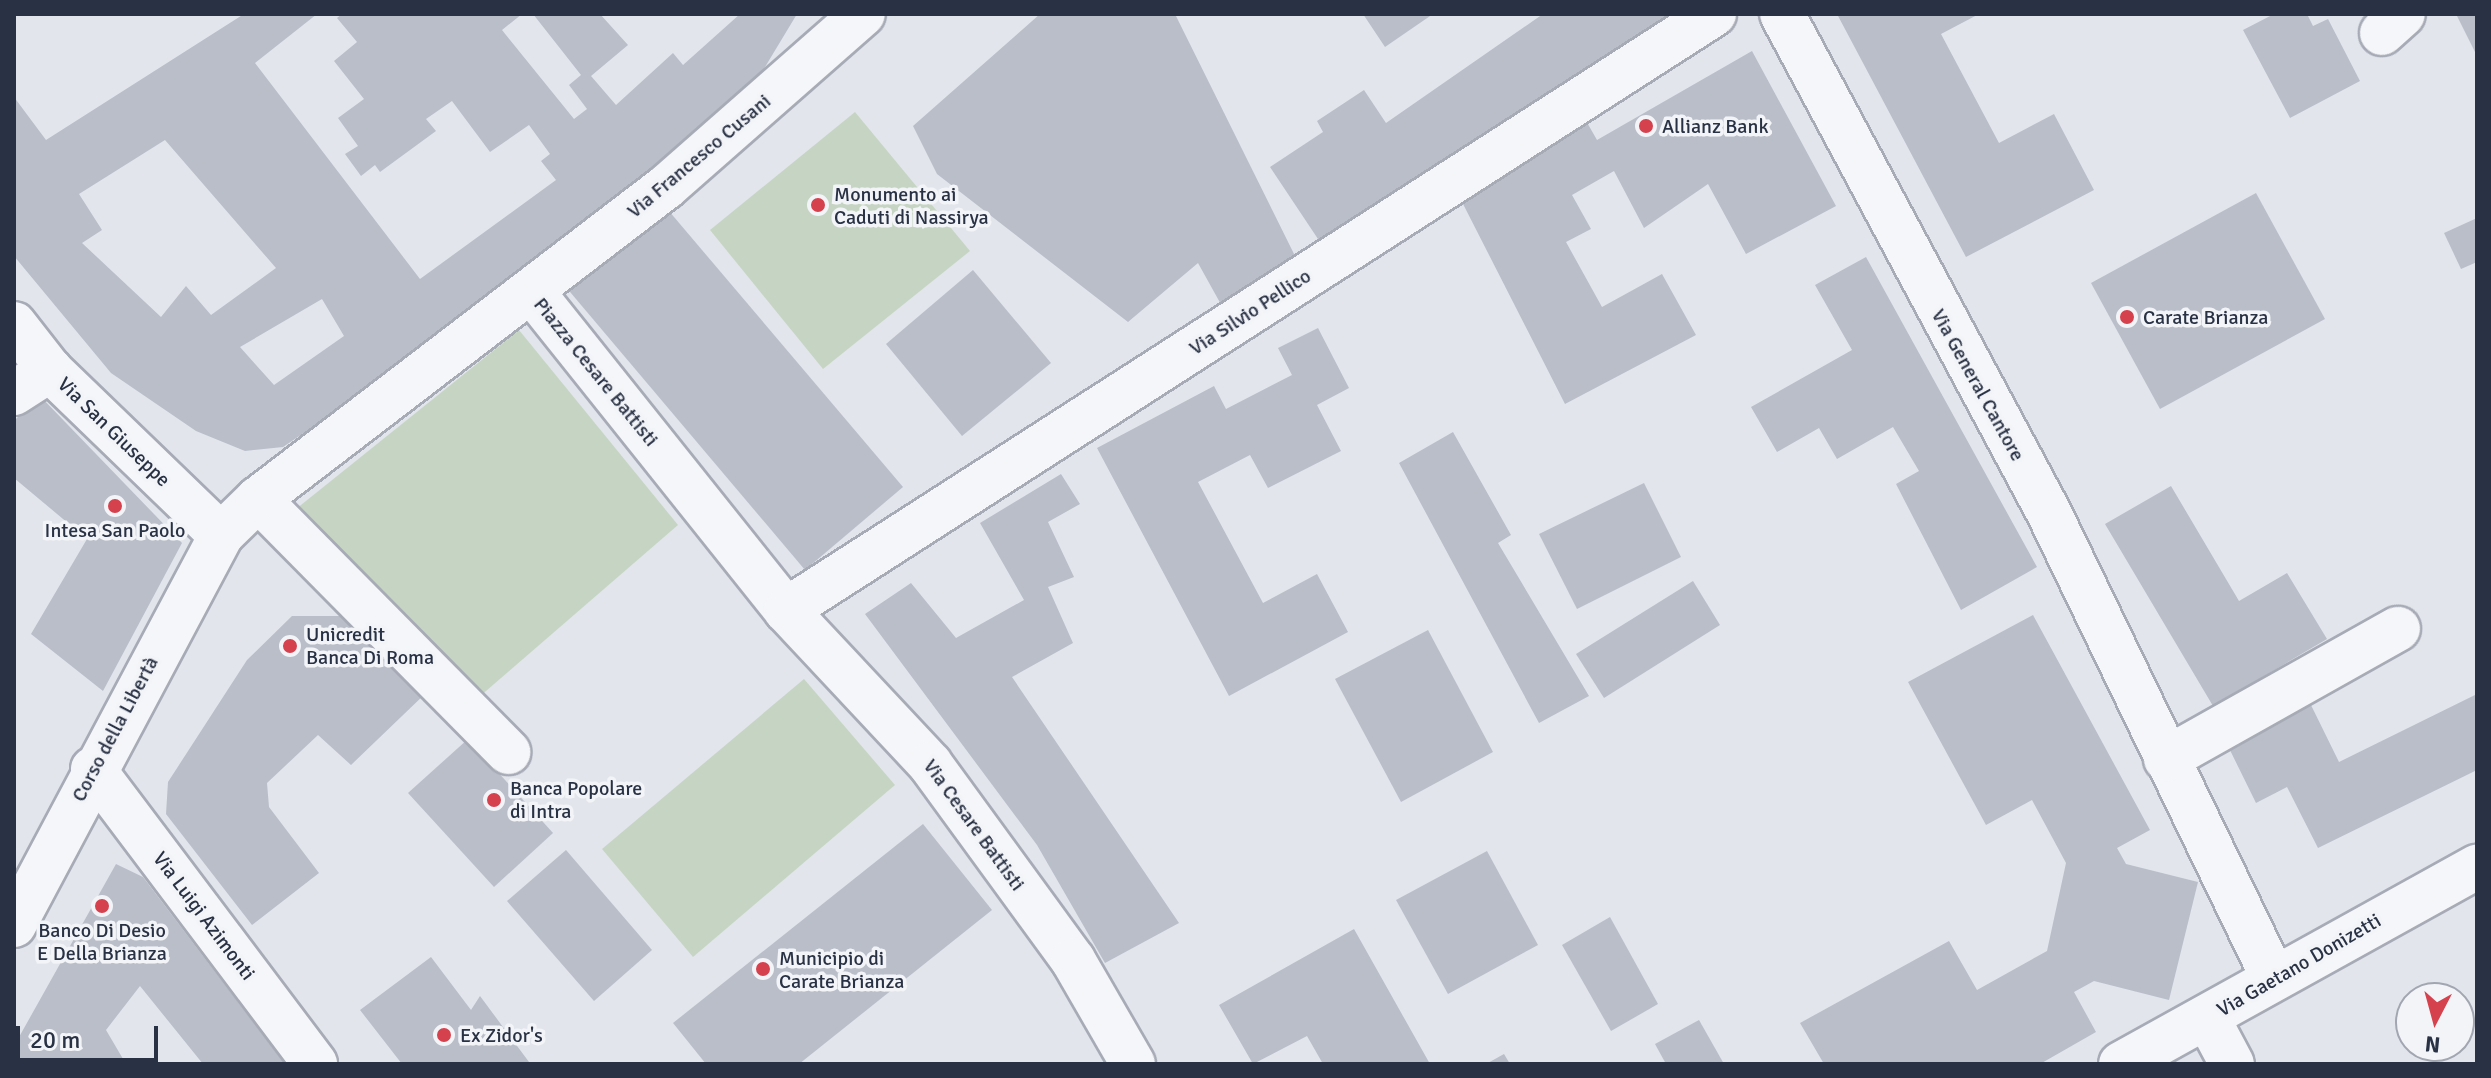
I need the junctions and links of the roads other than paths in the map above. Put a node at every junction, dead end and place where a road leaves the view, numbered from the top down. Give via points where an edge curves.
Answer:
1 (863, 14) edge
2 (1714, 14) edge
3 (1782, 14) edge
4 (533, 293) junction
5 (14, 324) edge
6 (50, 370) junction
7 (14, 393) edge
8 (258, 499) junction
9 (221, 535) junction
10 (786, 610) junction
11 (2398, 629) dead end
12 (508, 752) dead end
13 (2166, 759) junction
14 (93, 769) junction
15 (2474, 875) edge
16 (14, 925) edge
17 (2273, 977) junction
18 (2207, 1017) junction
19 (315, 1064) edge
20 (1133, 1064) edge
21 (2121, 1064) edge
22 (2232, 1064) edge

1 - 4 street, Via Francesco Cusani
2 - 10 street, Via Silvio Pellico
3 - 13 street, Via General Cantore via 2049,513
4 - 8 street, Piazza Cesare Battisti
4 - 10 street, Piazza Cesare Battisti
5 - 6 street, Via San Giuseppe
6 - 7 street
6 - 9 street, Via San Giuseppe
8 - 9 street, Piazza Cesare Battisti
8 - 12 street
9 - 14 street, Corso della Libertà
10 - 20 street, Via Cesare Battisti via 930,764 1073,960
11 - 13 street
13 - 17 street, Via General Cantore
14 - 16 street, Corso della Libertà
14 - 19 street, Via Luigi Azimonti
15 - 17 street, Via Gaetano Donizetti
17 - 18 street, Via Gaetano Donizetti
18 - 21 street, Via Gaetano Donizetti
18 - 22 street

